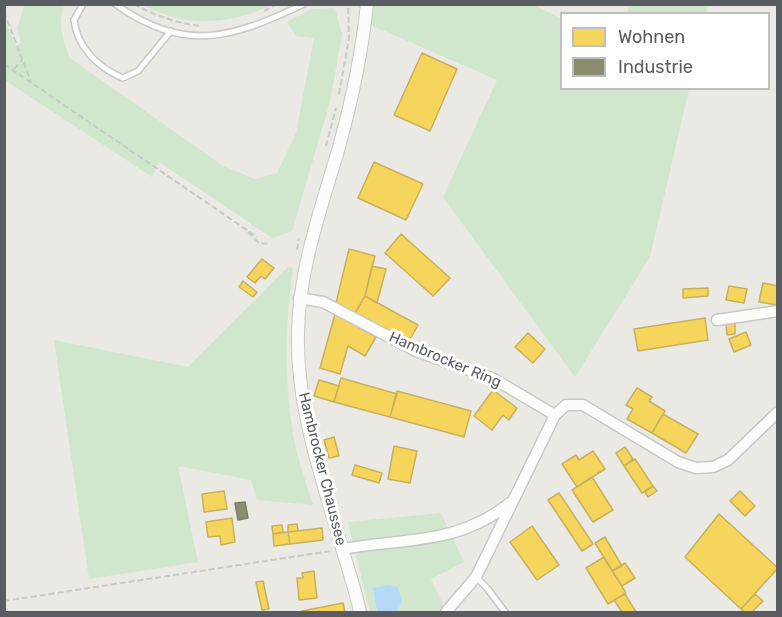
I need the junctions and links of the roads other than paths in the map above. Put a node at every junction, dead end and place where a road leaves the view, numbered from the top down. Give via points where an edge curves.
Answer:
1 (83, 4) edge
2 (115, 4) edge
3 (304, 4) edge
4 (367, 4) edge
5 (171, 31) junction
6 (299, 298) junction
7 (777, 311) edge
8 (717, 320) dead end
9 (777, 412) edge
10 (555, 416) junction
11 (513, 501) junction
12 (338, 550) junction
13 (476, 577) junction
14 (360, 612) edge
15 (446, 612) edge
16 (505, 612) edge

1 - 5 lane via 74,20 84,50 123,78 138,71
2 - 5 lane via 133,17
3 - 5 lane via 226,36 198,37
4 - 6 street, Hambrocker Chaussee via 358,70
6 - 10 street, Hambrocker Ring via 323,302 416,351 494,379
6 - 12 street, Hambrocker Chaussee via 299,375
7 - 8 street
9 - 10 street via 728,460 713,467 696,468 678,462 583,405 566,405
10 - 11 street
11 - 12 street via 490,519 444,536
11 - 13 street
12 - 14 street, Hambrocker Chaussee
13 - 15 street
13 - 16 lane

